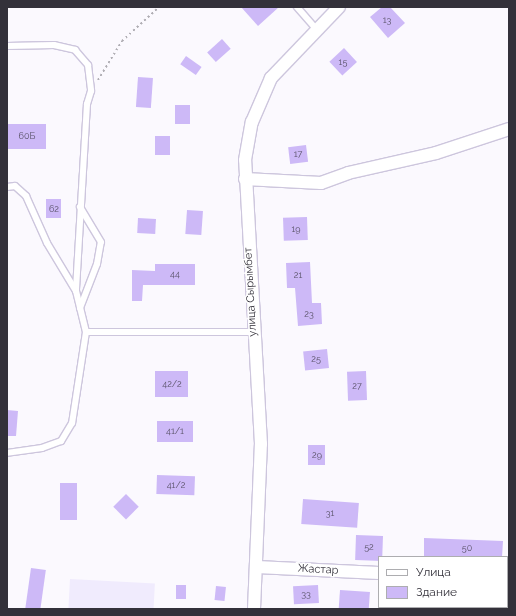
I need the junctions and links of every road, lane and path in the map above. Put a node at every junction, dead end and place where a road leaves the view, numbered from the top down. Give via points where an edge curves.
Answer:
1 (159, 7) edge
2 (297, 7) edge
3 (339, 7) edge
4 (316, 28) junction
5 (7, 46) edge
6 (91, 91) junction
7 (506, 132) edge
8 (245, 179) junction
9 (7, 187) edge
10 (80, 207) junction
11 (76, 291) junction
12 (80, 308) junction
13 (86, 332) junction
14 (253, 332) junction
15 (7, 453) edge
16 (257, 567) junction
17 (378, 573) edge
18 (254, 609) edge

1 - 6 path via 122,41
2 - 4 lane
3 - 4 street, улица Сырымбет
4 - 8 street, улица Сырымбет via 271,78 252,122 245,160
5 - 6 lane via 54,45 75,50 88,65
6 - 10 lane via 86,104
7 - 8 street via 321,183
8 - 14 street, улица Сырымбет
9 - 11 lane via 15,186 26,196 47,243
10 - 11 lane
10 - 12 lane via 101,242 97,264
11 - 12 lane
12 - 13 lane
13 - 14 lane
13 - 15 lane via 72,423 61,441 42,448
14 - 16 street, улица Сырымбет via 261,444
16 - 17 street, Жастар
16 - 18 street, улица Сырымбет

